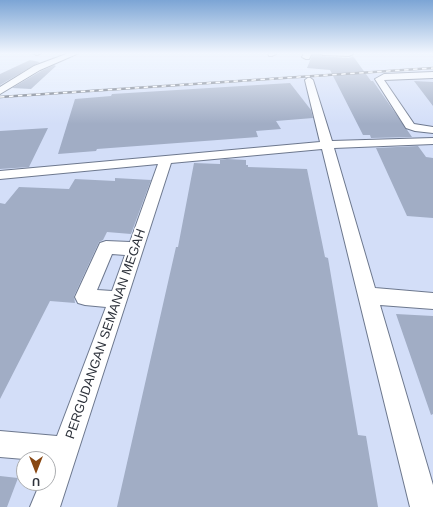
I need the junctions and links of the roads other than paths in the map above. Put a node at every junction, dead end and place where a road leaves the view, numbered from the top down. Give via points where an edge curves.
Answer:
1 (23, 77) edge
2 (383, 77) edge
3 (309, 80) dead end
4 (0, 91) edge
5 (433, 130) edge
6 (433, 141) edge
7 (327, 145) junction
8 (166, 160) junction
9 (0, 175) edge
10 (136, 249) junction
11 (368, 296) junction
12 (118, 300) junction
13 (433, 301) edge
14 (0, 444) edge
15 (65, 450) junction
16 (45, 507) edge
17 (425, 507) edge

1 - 4 street
2 - 5 street via 379,79 410,126
3 - 7 street
6 - 7 street
7 - 8 street
7 - 11 street
8 - 9 street
8 - 10 street, PERGUDANGAN SEMANAN MEGAH
10 - 12 street, PERGUDANGAN SEMANAN MEGAH
10 - 12 street via 106,247 85,297
11 - 13 street
11 - 17 street
12 - 15 street, PERGUDANGAN SEMANAN MEGAH
14 - 15 street
15 - 16 street, PERGUDANGAN SEMANAN MEGAH

